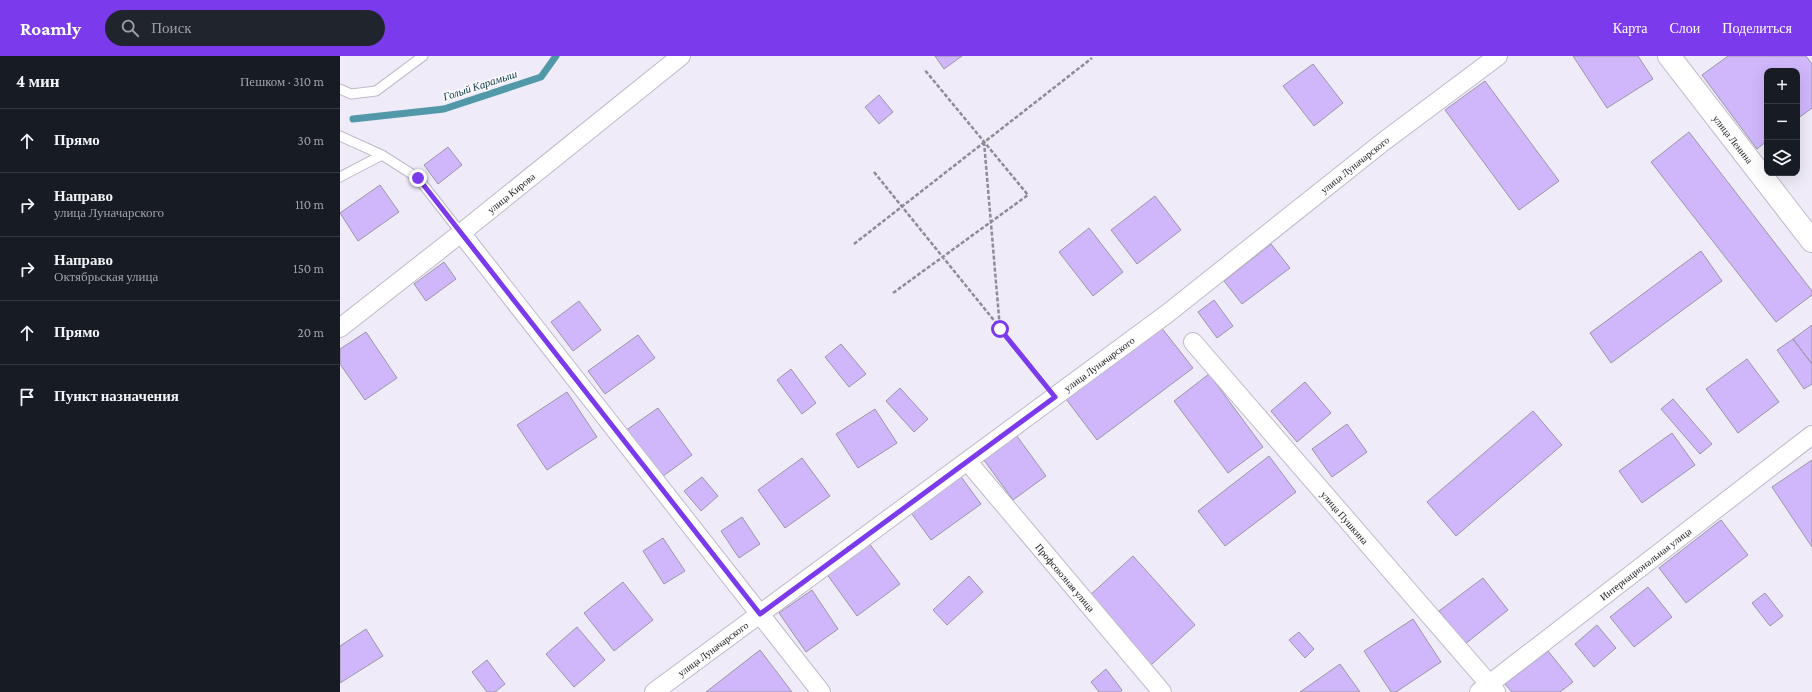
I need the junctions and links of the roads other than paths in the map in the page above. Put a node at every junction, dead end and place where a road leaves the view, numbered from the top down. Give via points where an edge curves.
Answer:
1 (423, 56) edge
2 (1498, 56) edge
3 (1669, 56) edge
4 (672, 59) edge
5 (340, 89) edge
6 (340, 136) edge
7 (382, 155) junction
8 (340, 177) edge
9 (461, 233) junction
10 (1812, 241) edge
11 (340, 328) edge
12 (1193, 342) dead end
13 (1812, 435) edge
14 (968, 462) junction
15 (760, 614) junction
16 (1488, 689) edge
17 (654, 692) edge
18 (821, 692) edge
19 (1162, 692) edge

1 - 5 lane via 376,91 351,94
2 - 14 street, улица Луначарского via 1383,142 1168,313
3 - 10 street, улица Ленина
4 - 9 street, улица Кирова
6 - 7 lane
7 - 8 lane
7 - 9 lane via 418,178
9 - 11 street, улица Кирова
9 - 15 street
12 - 16 street, улица Пушкина
13 - 16 street, Интернациональная улица
14 - 15 street, улица Луначарского
14 - 19 street, Профсоюзная улица
15 - 17 street, улица Луначарского
15 - 18 street

